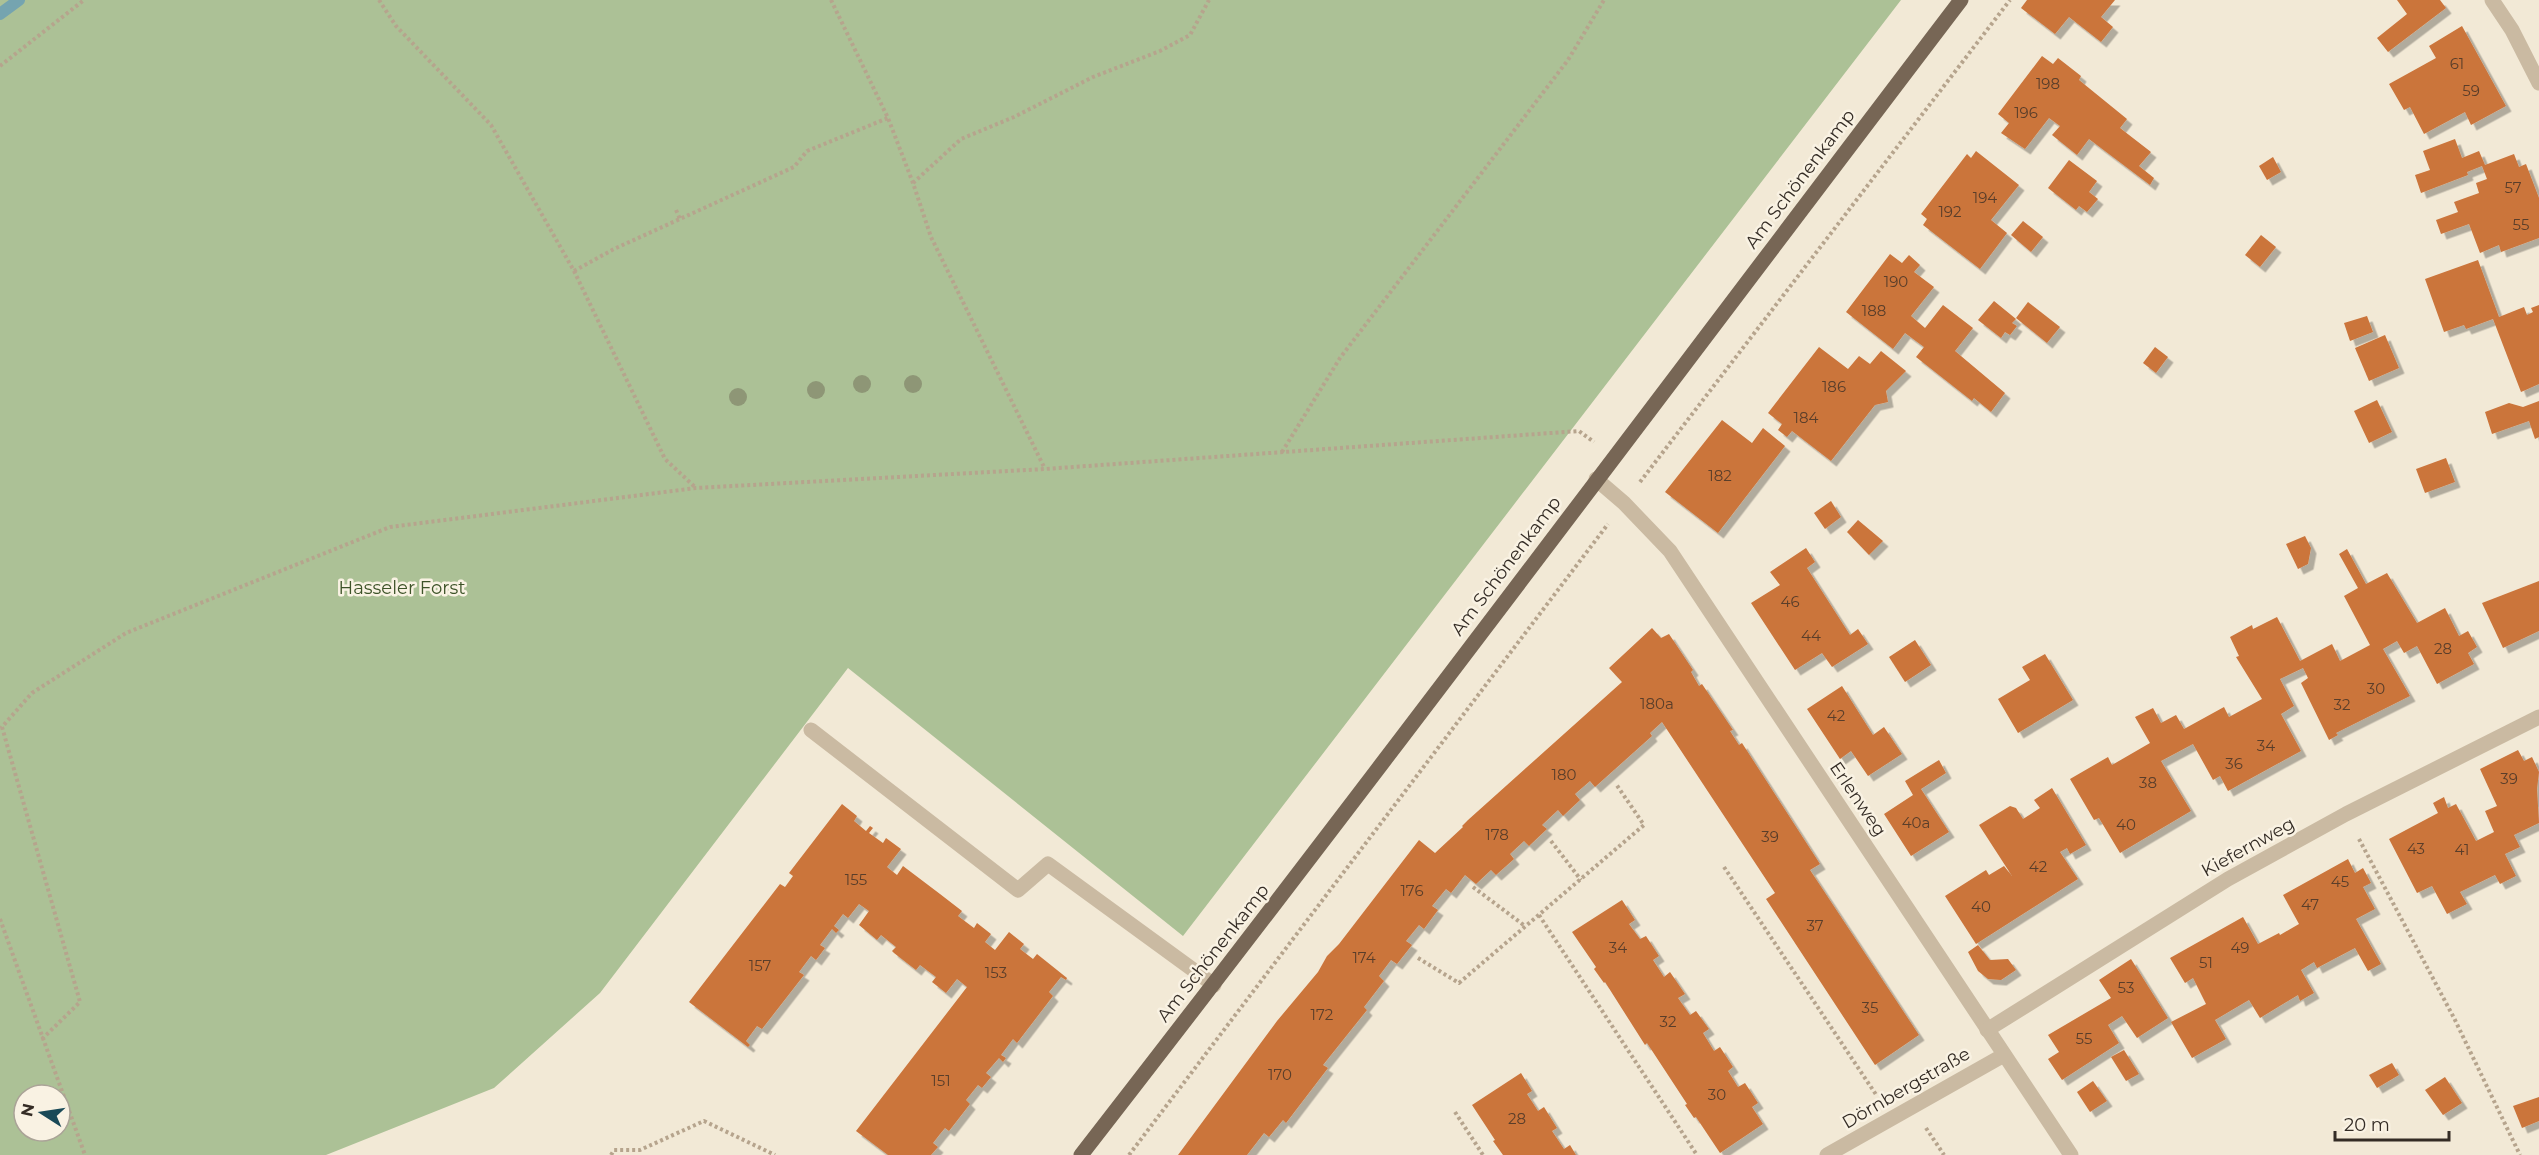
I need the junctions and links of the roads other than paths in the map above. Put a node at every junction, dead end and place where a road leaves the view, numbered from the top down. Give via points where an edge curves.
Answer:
1 (1961, 0) edge
2 (2492, 0) edge
3 (2539, 83) edge
4 (1596, 479) junction
5 (2539, 717) edge
6 (811, 730) dead end
7 (1214, 985) junction
8 (1988, 1030) junction
9 (2004, 1055) junction
10 (1081, 1155) edge
11 (1827, 1155) edge
12 (2071, 1155) edge

1 - 4 main road, Am Schönenkamp
2 - 3 street
4 - 7 main road, Am Schönenkamp
4 - 8 street, Erlenweg via 1670,551
5 - 8 street, Kiefernweg via 2346,814 2228,879
6 - 7 street via 1018,890 1048,864
7 - 10 main road, Am Schönenkamp
8 - 9 street, Erlenweg
9 - 11 street, Dörnbergstraße
9 - 12 street, Erlenweg

